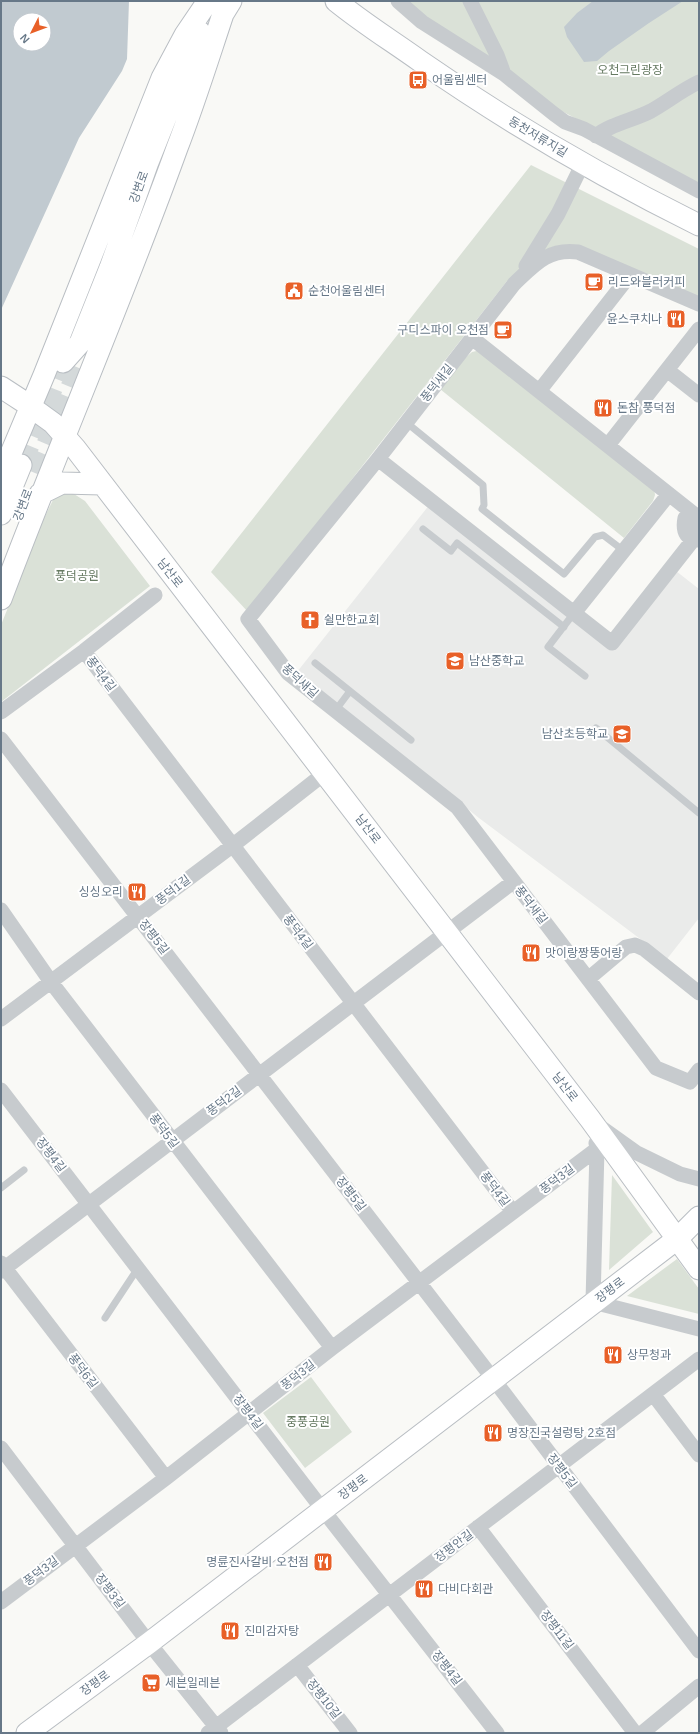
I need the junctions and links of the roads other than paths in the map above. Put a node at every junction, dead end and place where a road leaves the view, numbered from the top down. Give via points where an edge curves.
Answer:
1 (208, 1) edge
2 (213, 1) edge
3 (230, 1) edge
4 (336, 1) edge
5 (356, 1) edge
6 (398, 1) edge
7 (470, 1) edge
8 (200, 32) junction
9 (384, 36) junction
10 (504, 74) junction
11 (699, 82) edge
12 (596, 136) junction
13 (582, 163) junction
14 (699, 191) edge
15 (556, 219) junction
16 (699, 225) edge
17 (568, 251) junction
18 (630, 275) junction
19 (514, 284) junction
20 (699, 304) edge
21 (699, 329) edge
22 (472, 338) junction
23 (71, 365) tunnel mouth
24 (667, 370) junction
25 (1, 387) edge
26 (540, 390) junction
27 (699, 395) edge
28 (27, 404) junction
29 (406, 422) junction
30 (64, 435) junction
31 (608, 446) junction
32 (378, 459) junction
33 (1, 477) edge
34 (102, 484) junction
35 (40, 494) junction
36 (669, 494) junction
37 (1, 514) edge
38 (699, 518) edge
39 (423, 528) dead end
40 (698, 533) edge
41 (624, 551) junction
42 (1, 560) edge
43 (155, 595) dead end
44 (1, 599) edge
45 (574, 614) junction
46 (564, 627) junction
47 (84, 651) junction
48 (315, 663) dead end
49 (585, 676) dead end
50 (350, 691) junction
51 (335, 710) junction
52 (1, 712) edge
53 (596, 728) dead end
54 (1, 739) edge
55 (411, 740) dead end
56 (325, 773) junction
57 (699, 813) edge
58 (232, 846) junction
59 (513, 882) junction
60 (1, 910) edge
61 (137, 916) junction
62 (446, 931) junction
63 (588, 979) junction
64 (51, 982) junction
65 (699, 993) edge
66 (353, 1003) junction
67 (1, 1019) edge
68 (699, 1070) edge
69 (259, 1074) junction
70 (1, 1090) edge
71 (590, 1119) junction
72 (172, 1141) junction
73 (597, 1149) junction
74 (24, 1170) dead end
75 (699, 1179) edge
76 (1, 1188) edge
77 (89, 1204) junction
78 (513, 1212) junction
79 (699, 1217) edge
80 (677, 1239) junction
81 (2, 1267) edge
82 (138, 1268) junction
83 (699, 1269) edge
84 (419, 1283) junction
85 (593, 1302) junction
86 (105, 1318) dead end
87 (699, 1329) edge
88 (332, 1348) junction
89 (699, 1358) edge
90 (494, 1380) junction
91 (653, 1394) junction
92 (249, 1413) junction
93 (1, 1448) edge
94 (699, 1455) edge
95 (559, 1466) junction
96 (166, 1478) junction
97 (323, 1510) junction
98 (478, 1527) junction
99 (75, 1546) junction
100 (389, 1595) junction
101 (1, 1602) edge
102 (149, 1643) junction
103 (699, 1651) edge
104 (297, 1665) junction
105 (699, 1686) edge
106 (215, 1731) edge
107 (27, 1733) edge
108 (350, 1733) edge
109 (497, 1733) edge
110 (635, 1733) edge
111 (642, 1733) edge

1 - 28 main road via 184,35 162,78
2 - 8 main road, 강변로
3 - 8 main road
3 - 30 main road via 223,14 172,162
4 - 9 main road, 동천저류지길
5 - 9 main road
6 - 10 street via 422,22
7 - 10 street
8 - 23 main road, 강변로
9 - 13 main road, 동천저류지길 via 460,89
10 - 12 street via 560,118
11 - 12 street via 652,110 603,130
12 - 14 street
13 - 15 street
13 - 16 main road, 동천저류지길
15 - 17 street via 557,238
15 - 19 street
17 - 18 street, 풍덕새길 via 594,257
17 - 19 street, 풍덕새길 via 548,255 539,260
18 - 20 street, 풍덕새길
18 - 26 street
19 - 22 street, 풍덕새길
21 - 24 street
22 - 26 street
22 - 29 street, 풍덕새길
24 - 27 street
24 - 31 street
25 - 28 main road, 남산로
26 - 31 street
28 - 30 main road, 남산로 via 53,423
28 - 33 main road
29 - 32 street, 풍덕새길
29 - 41 lane via 483,485 482,509 564,574 595,537 603,535
30 - 34 main road, 남산로
30 - 35 main road
31 - 36 street
32 - 45 street
32 - 51 street, 풍덕새길 via 248,619 288,674
34 - 35 main road via 62,483
34 - 56 main road, 남산로
35 - 44 main road
36 - 38 street
36 - 41 street
37 - 42 main road, 강변로 via 28,469
39 - 46 lane via 451,551 457,543
40 - 45 street via 612,643
41 - 45 street
43 - 47 street, 풍덕4길
45 - 46 lane
46 - 49 lane via 548,647
47 - 52 street, 풍덕4길
47 - 58 street, 풍덕4길
48 - 50 lane
50 - 51 lane
50 - 55 lane
51 - 59 street, 풍덕새길 via 457,807
53 - 57 lane
54 - 61 street, 장평5길
56 - 58 street, 풍덕1길
56 - 62 main road, 남산로
58 - 61 street, 풍덕1길
58 - 66 street, 풍덕4길
59 - 62 street, 풍덕2길
59 - 63 street, 풍덕새길
60 - 64 street, 풍덕5길
61 - 64 street, 풍덕1길
61 - 69 street, 장평5길
62 - 66 street, 풍덕2길
62 - 71 main road, 남산로
63 - 65 street via 626,947 635,945 644,949
63 - 68 street, 풍덕새길 via 656,1068 690,1082
64 - 67 street, 풍덕1길
64 - 72 street, 풍덕5길
66 - 69 street, 풍덕2길
66 - 78 street, 풍덕4길
69 - 72 street, 풍덕2길
69 - 84 street, 장평5길
70 - 77 street, 장평4길
71 - 73 street
71 - 75 street via 637,1153 680,1174
71 - 80 main road, 남산로
72 - 77 street, 풍덕2길
72 - 88 street, 풍덕5길
73 - 78 street, 풍덕3길
73 - 85 street
74 - 76 lane
77 - 81 street, 풍덕2길
77 - 82 street, 장평4길
78 - 84 street, 풍덕3길
79 - 80 main road, 장평로
80 - 83 main road, 남산로
80 - 85 main road, 장평로
81 - 96 street, 풍덕6길
82 - 86 lane
82 - 92 street, 장평4길
84 - 88 street, 풍덕3길
84 - 90 street, 장평5길
85 - 87 street
85 - 90 main road, 장평로
88 - 92 street, 풍덕3길
89 - 91 street, 장평안길
90 - 95 street, 장평5길
90 - 97 main road, 장평로
91 - 94 street
91 - 95 street, 장평안길
92 - 96 street, 풍덕3길
92 - 97 street, 장평4길
93 - 99 street, 장평3길
95 - 98 street, 장평안길
95 - 103 street, 장평5길
96 - 99 street, 풍덕3길
97 - 100 street, 장평4길
97 - 102 main road, 장평로
98 - 100 street, 장평안길
98 - 110 street, 장평11길
99 - 101 street, 풍덕3길
99 - 102 street, 장평3길
100 - 104 street, 장평안길
100 - 109 street, 장평4길
102 - 106 street, 장평3길
102 - 107 main road, 장평로
104 - 106 street, 장평안길
104 - 108 street, 장평10길
105 - 111 street

